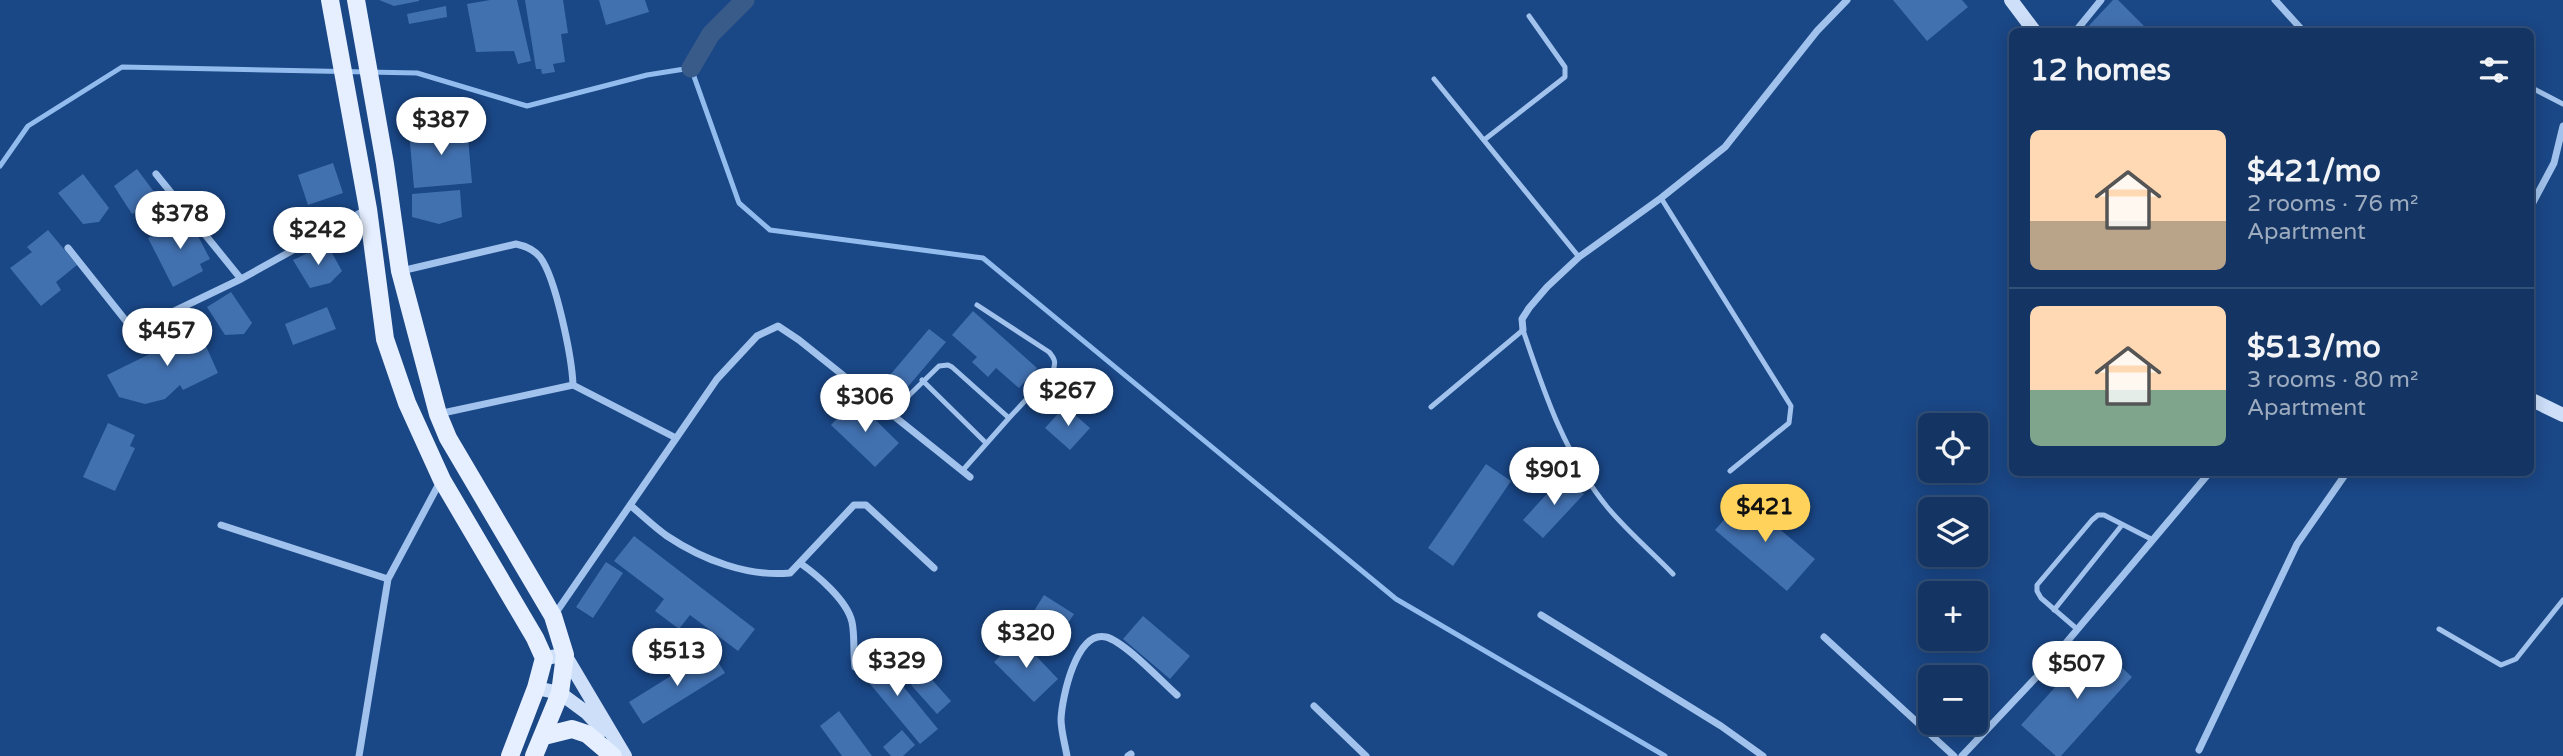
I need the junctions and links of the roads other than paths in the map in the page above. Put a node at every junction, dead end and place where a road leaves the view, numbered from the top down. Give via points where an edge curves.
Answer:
1 (356, 0) edge
2 (1847, 0) edge
3 (2011, 0) edge
4 (2101, 0) edge
5 (2275, 0) edge
6 (330, 2) edge
7 (1529, 16) dead end
8 (2032, 28) edge
9 (2078, 28) edge
10 (2300, 28) edge
11 (1434, 79) dead end
12 (2534, 90) edge
13 (2563, 104) edge
14 (2563, 126) edge
15 (1484, 140) junction
16 (385, 164) junction
17 (360, 168) junction
18 (156, 174) dead end
19 (1661, 198) junction
20 (2534, 200) edge
21 (368, 209) junction
22 (68, 248) dead end
23 (1579, 257) junction
24 (400, 271) junction
25 (241, 279) junction
26 (977, 305) dead end
27 (1522, 330) junction
28 (922, 380) junction
29 (573, 385) junction
30 (2534, 400) edge
31 (1431, 407) dead end
32 (2561, 410) edge
33 (891, 413) junction
34 (438, 414) junction
35 (1009, 418) junction
36 (676, 438) junction
37 (986, 443) junction
38 (963, 470) junction
39 (1730, 471) dead end
40 (2207, 476) edge
41 (2344, 476) edge
42 (971, 477) dead end
43 (442, 480) junction
44 (630, 505) junction
45 (221, 525) dead end
46 (2122, 525) junction
47 (2153, 540) junction
48 (800, 563) junction
49 (934, 568) dead end
50 (1673, 574) dead end
51 (388, 579) junction
52 (2563, 600) edge
53 (2054, 610) junction
54 (1541, 615) dead end
55 (553, 616) junction
56 (2077, 629) junction
57 (2438, 629) dead end
58 (1824, 636) dead end
59 (565, 655) junction
60 (544, 658) junction
61 (855, 667) dead end
62 (536, 688) junction
63 (560, 693) junction
64 (1177, 695) dead end
65 (1314, 706) dead end
66 (544, 736) junction
67 (2199, 750) dead end
68 (359, 756) edge
69 (510, 756) edge
70 (534, 756) edge
71 (613, 756) edge
72 (624, 756) edge
73 (1068, 756) edge
74 (1366, 756) edge
75 (1763, 756) edge
76 (1954, 756) edge
77 (1962, 756) edge

1 - 16 main road
2 - 19 street via 1816,31 1725,147
3 - 8 street
4 - 9 street
5 - 10 street
6 - 17 main road
7 - 15 lane via 1565,67 1565,77
11 - 15 lane
12 - 13 lane
14 - 20 street via 2554,163
15 - 23 lane
16 - 17 main road
16 - 24 main road
17 - 21 main road
18 - 25 street
19 - 23 street
19 - 39 lane via 1791,406 1789,423
21 - 25 street
21 - 43 main road via 385,339 407,403
22 - 25 street via 130,326 139,328
23 - 27 street via 1529,308
24 - 29 street via 516,244 527,247 548,272
24 - 34 main road
26 - 35 lane via 1054,358 1053,371
27 - 31 lane
27 - 50 lane via 1575,461 1608,508
28 - 33 lane
28 - 35 lane via 939,366 948,365
28 - 37 lane
29 - 34 street
29 - 36 street
30 - 32 street
33 - 36 street via 778,326 757,336 717,379
33 - 38 street
34 - 55 main road
35 - 37 lane
36 - 44 street
37 - 38 lane
38 - 42 street
40 - 47 street
41 - 67 street via 2297,544
43 - 51 street
43 - 60 main road
44 - 48 street via 667,537 718,563 768,575 790,573
44 - 55 street
45 - 51 street
46 - 47 lane
46 - 53 lane
46 - 53 lane via 2098,515 2037,585 2041,598
47 - 56 street
48 - 49 street via 854,505 866,505
48 - 61 street via 819,576 852,620
51 - 68 street
52 - 57 lane via 2510,663 2501,665
53 - 56 lane
54 - 75 street
55 - 59 main road
56 - 77 street
58 - 76 street
59 - 60 street
59 - 63 main road
59 - 72 street
60 - 62 main road
62 - 63 street
62 - 69 main road
63 - 66 main road
63 - 72 street via 587,713
64 - 73 street via 1120,644 1099,636 1070,672 1061,721
65 - 74 street
66 - 70 main road
66 - 71 main road via 572,729 587,734

